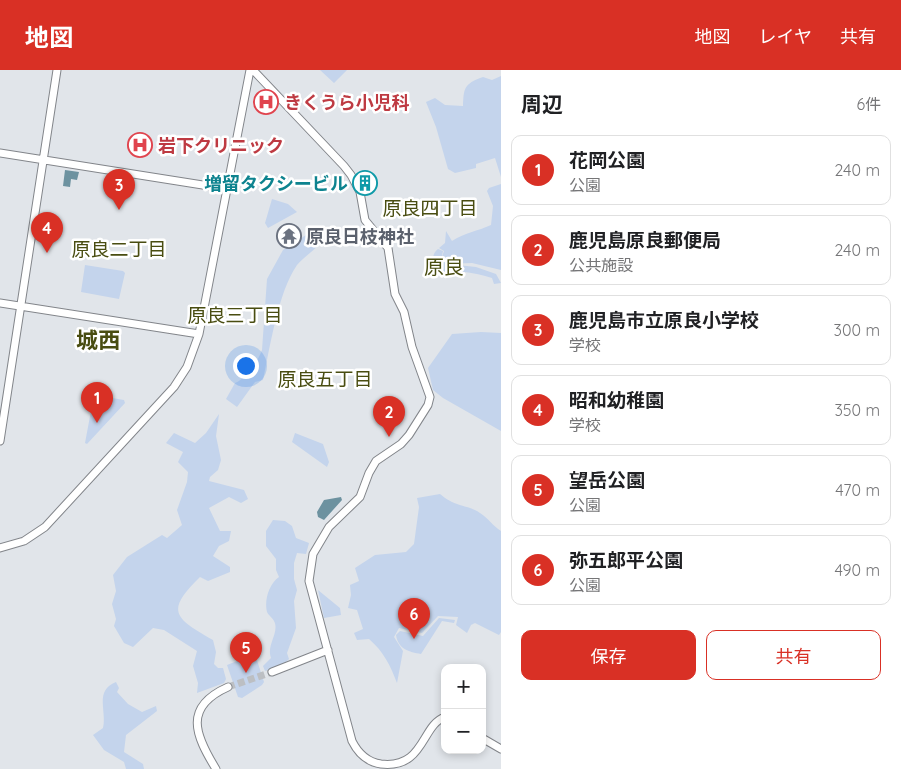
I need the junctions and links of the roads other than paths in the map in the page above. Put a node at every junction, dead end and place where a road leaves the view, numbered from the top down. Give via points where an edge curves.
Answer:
1 (57, 70) edge
2 (252, 70) edge
3 (0, 153) edge
4 (44, 160) junction
5 (228, 189) junction
6 (0, 303) edge
7 (21, 306) junction
8 (199, 334) junction
9 (0, 441) edge
10 (0, 548) edge
11 (328, 650) junction
12 (272, 672) tunnel mouth
13 (228, 687) tunnel mouth
14 (441, 720) edge
15 (486, 740) edge
16 (501, 749) edge
17 (216, 769) edge

1 - 4 street
2 - 5 street
2 - 11 street via 344,166 354,181 362,199 365,220 388,248 395,294 404,312 412,347 430,397 409,435 376,461 360,497 334,520 313,554 309,581
3 - 4 street
4 - 5 street
4 - 7 street
5 - 8 street
6 - 7 street
7 - 8 street
7 - 9 street
8 - 10 street via 187,367 174,387 62,509 32,536 18,544
11 - 12 street
11 - 14 street via 352,741 370,761 388,765 408,760 422,747
13 - 17 street via 205,702 197,721 198,738
15 - 16 street

